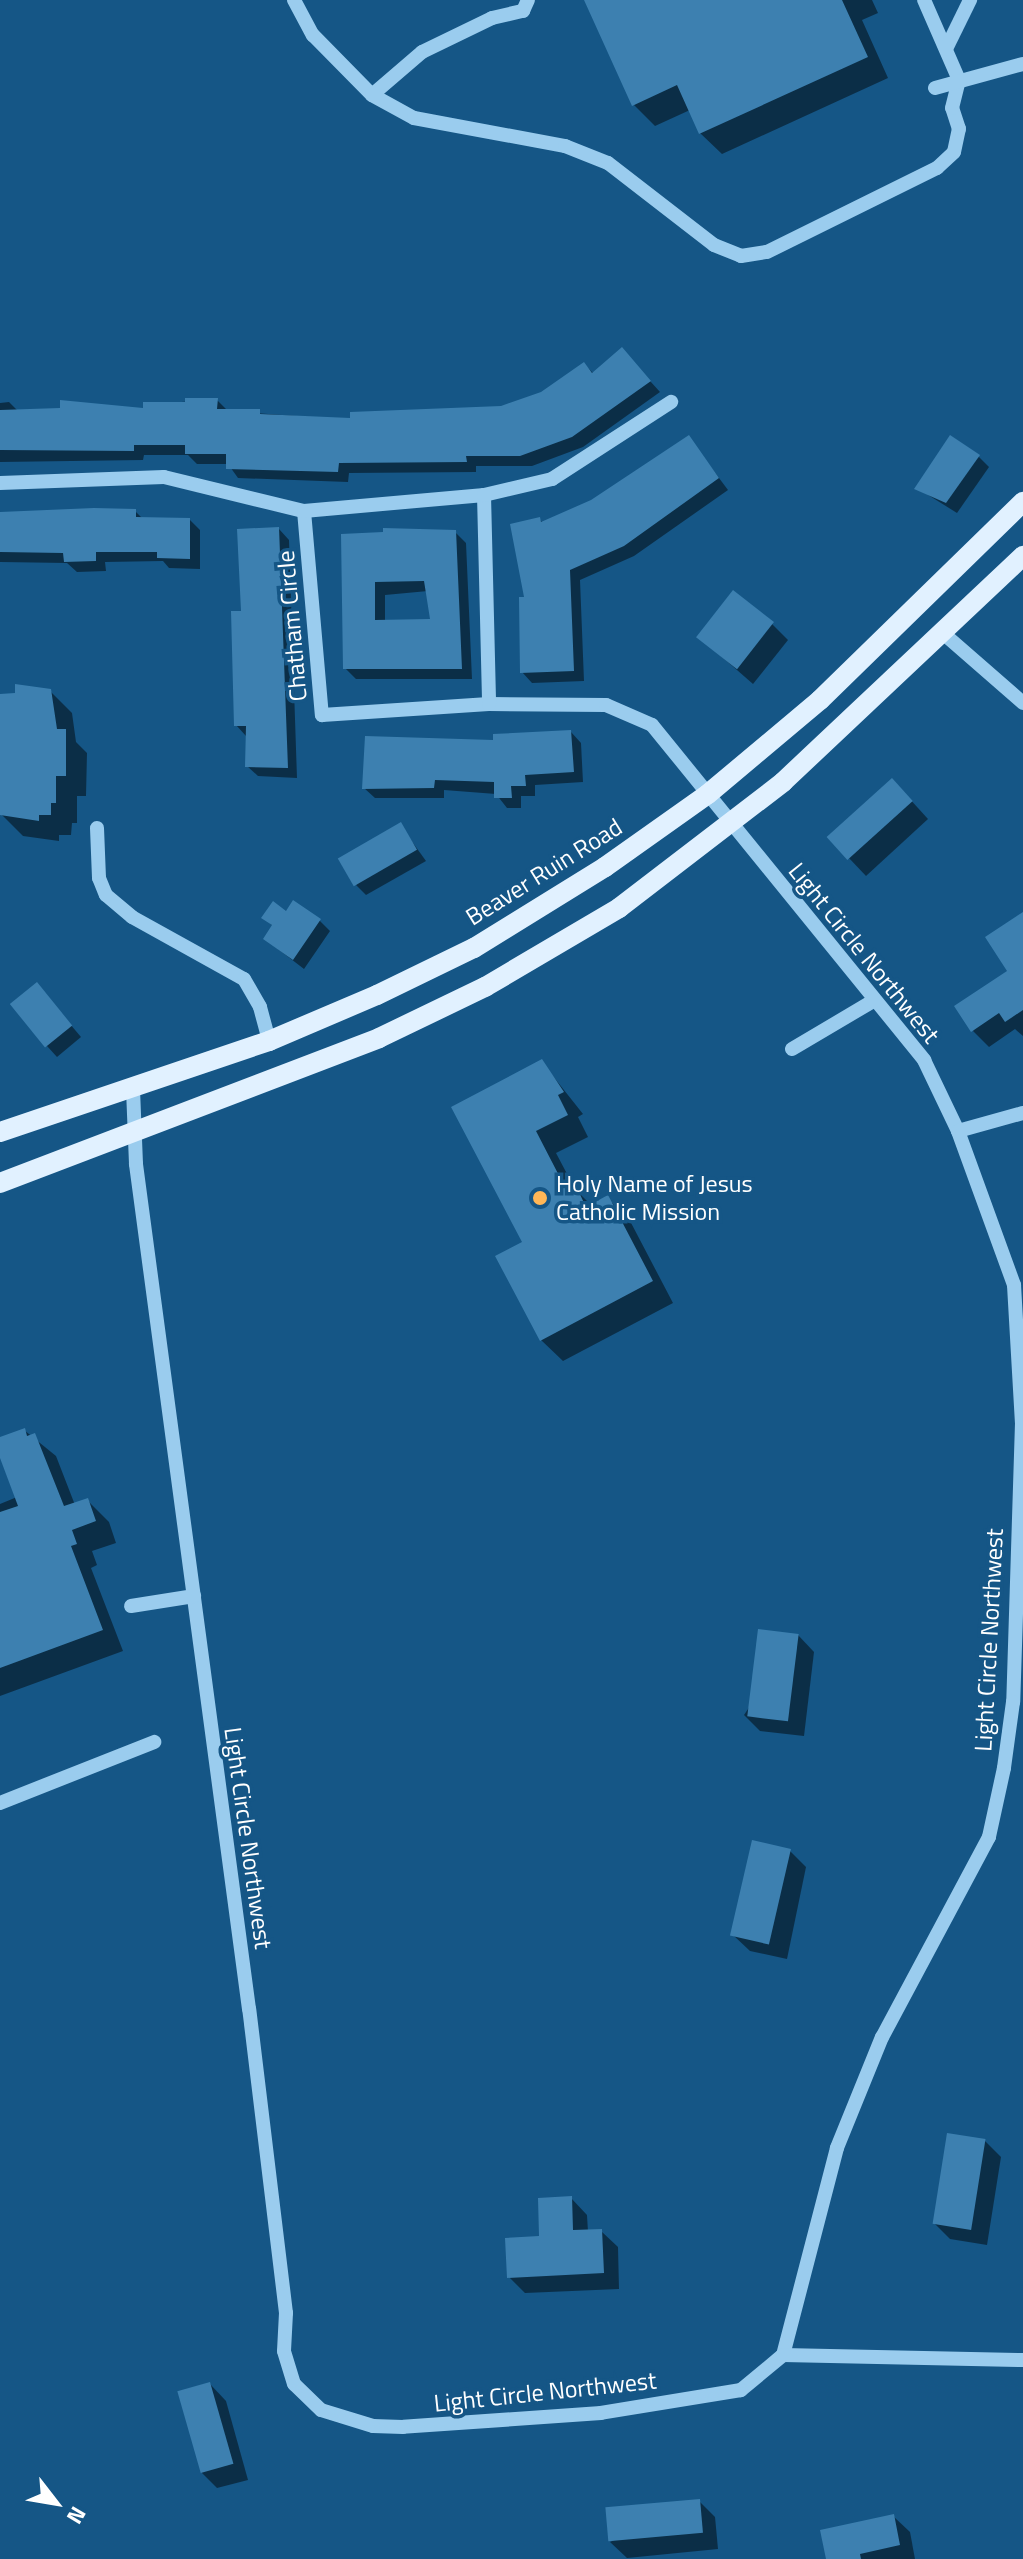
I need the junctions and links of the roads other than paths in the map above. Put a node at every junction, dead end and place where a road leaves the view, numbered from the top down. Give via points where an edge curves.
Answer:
1 (294, 0) edge
2 (528, 0) edge
3 (924, 0) edge
4 (970, 0) edge
5 (946, 49) junction
6 (1023, 64) edge
7 (959, 80) junction
8 (935, 88) dead end
9 (372, 95) junction
10 (671, 402) dead end
11 (0, 483) edge
12 (484, 495) junction
13 (1023, 502) edge
14 (304, 511) junction
15 (1023, 556) edge
16 (944, 634) junction
17 (1023, 703) edge
18 (489, 704) junction
19 (708, 794) junction
20 (732, 825) junction
21 (97, 828) dead end
22 (875, 1000) junction
23 (269, 1041) junction
24 (792, 1049) dead end
25 (133, 1088) junction
26 (1023, 1113) edge
27 (133, 1129) junction
28 (958, 1131) junction
29 (0, 1132) edge
30 (0, 1183) edge
31 (194, 1596) junction
32 (131, 1606) dead end
33 (154, 1742) dead end
34 (0, 1803) edge
35 (783, 2355) junction
36 (1023, 2360) edge

1 - 9 street via 313,35
2 - 9 street via 523,11 492,18 422,52
3 - 5 street
4 - 5 street
5 - 7 street
6 - 7 street
7 - 8 street
7 - 9 street via 952,108 959,129 954,152 937,168 767,252 741,256 714,245 608,163 565,146 414,118
10 - 12 street via 552,479
11 - 14 street via 164,477
12 - 14 street
12 - 18 street
13 - 19 main road, Beaver Ruin Road via 820,700
14 - 18 street, Chatham Circle via 322,715
15 - 16 main road
16 - 17 street
16 - 20 main road
18 - 19 street, Chatham Circle via 606,705 652,725
19 - 20 street, Light Circle Northwest
19 - 23 main road, Beaver Ruin Road via 605,867 474,948
20 - 22 street, Light Circle Northwest
20 - 27 main road via 619,908 485,987 379,1038
21 - 23 street via 99,878 106,895 132,917 244,979 260,1007
22 - 24 street
22 - 28 street, Light Circle Northwest via 924,1060
23 - 25 main road, Beaver Ruin Road
25 - 27 street, Light Circle Northwest
25 - 29 main road, Beaver Ruin Road
26 - 28 street
27 - 30 main road
27 - 31 street, Light Circle Northwest
28 - 35 street, Light Circle Northwest via 1014,1285 1022,1423 1013,1702 1004,1768 989,1837 882,2037 837,2148
31 - 32 street
31 - 35 street, Light Circle Northwest via 286,2313 284,2351 294,2384 321,2410 373,2426 403,2427 601,2413 741,2390
33 - 34 street
35 - 36 street

